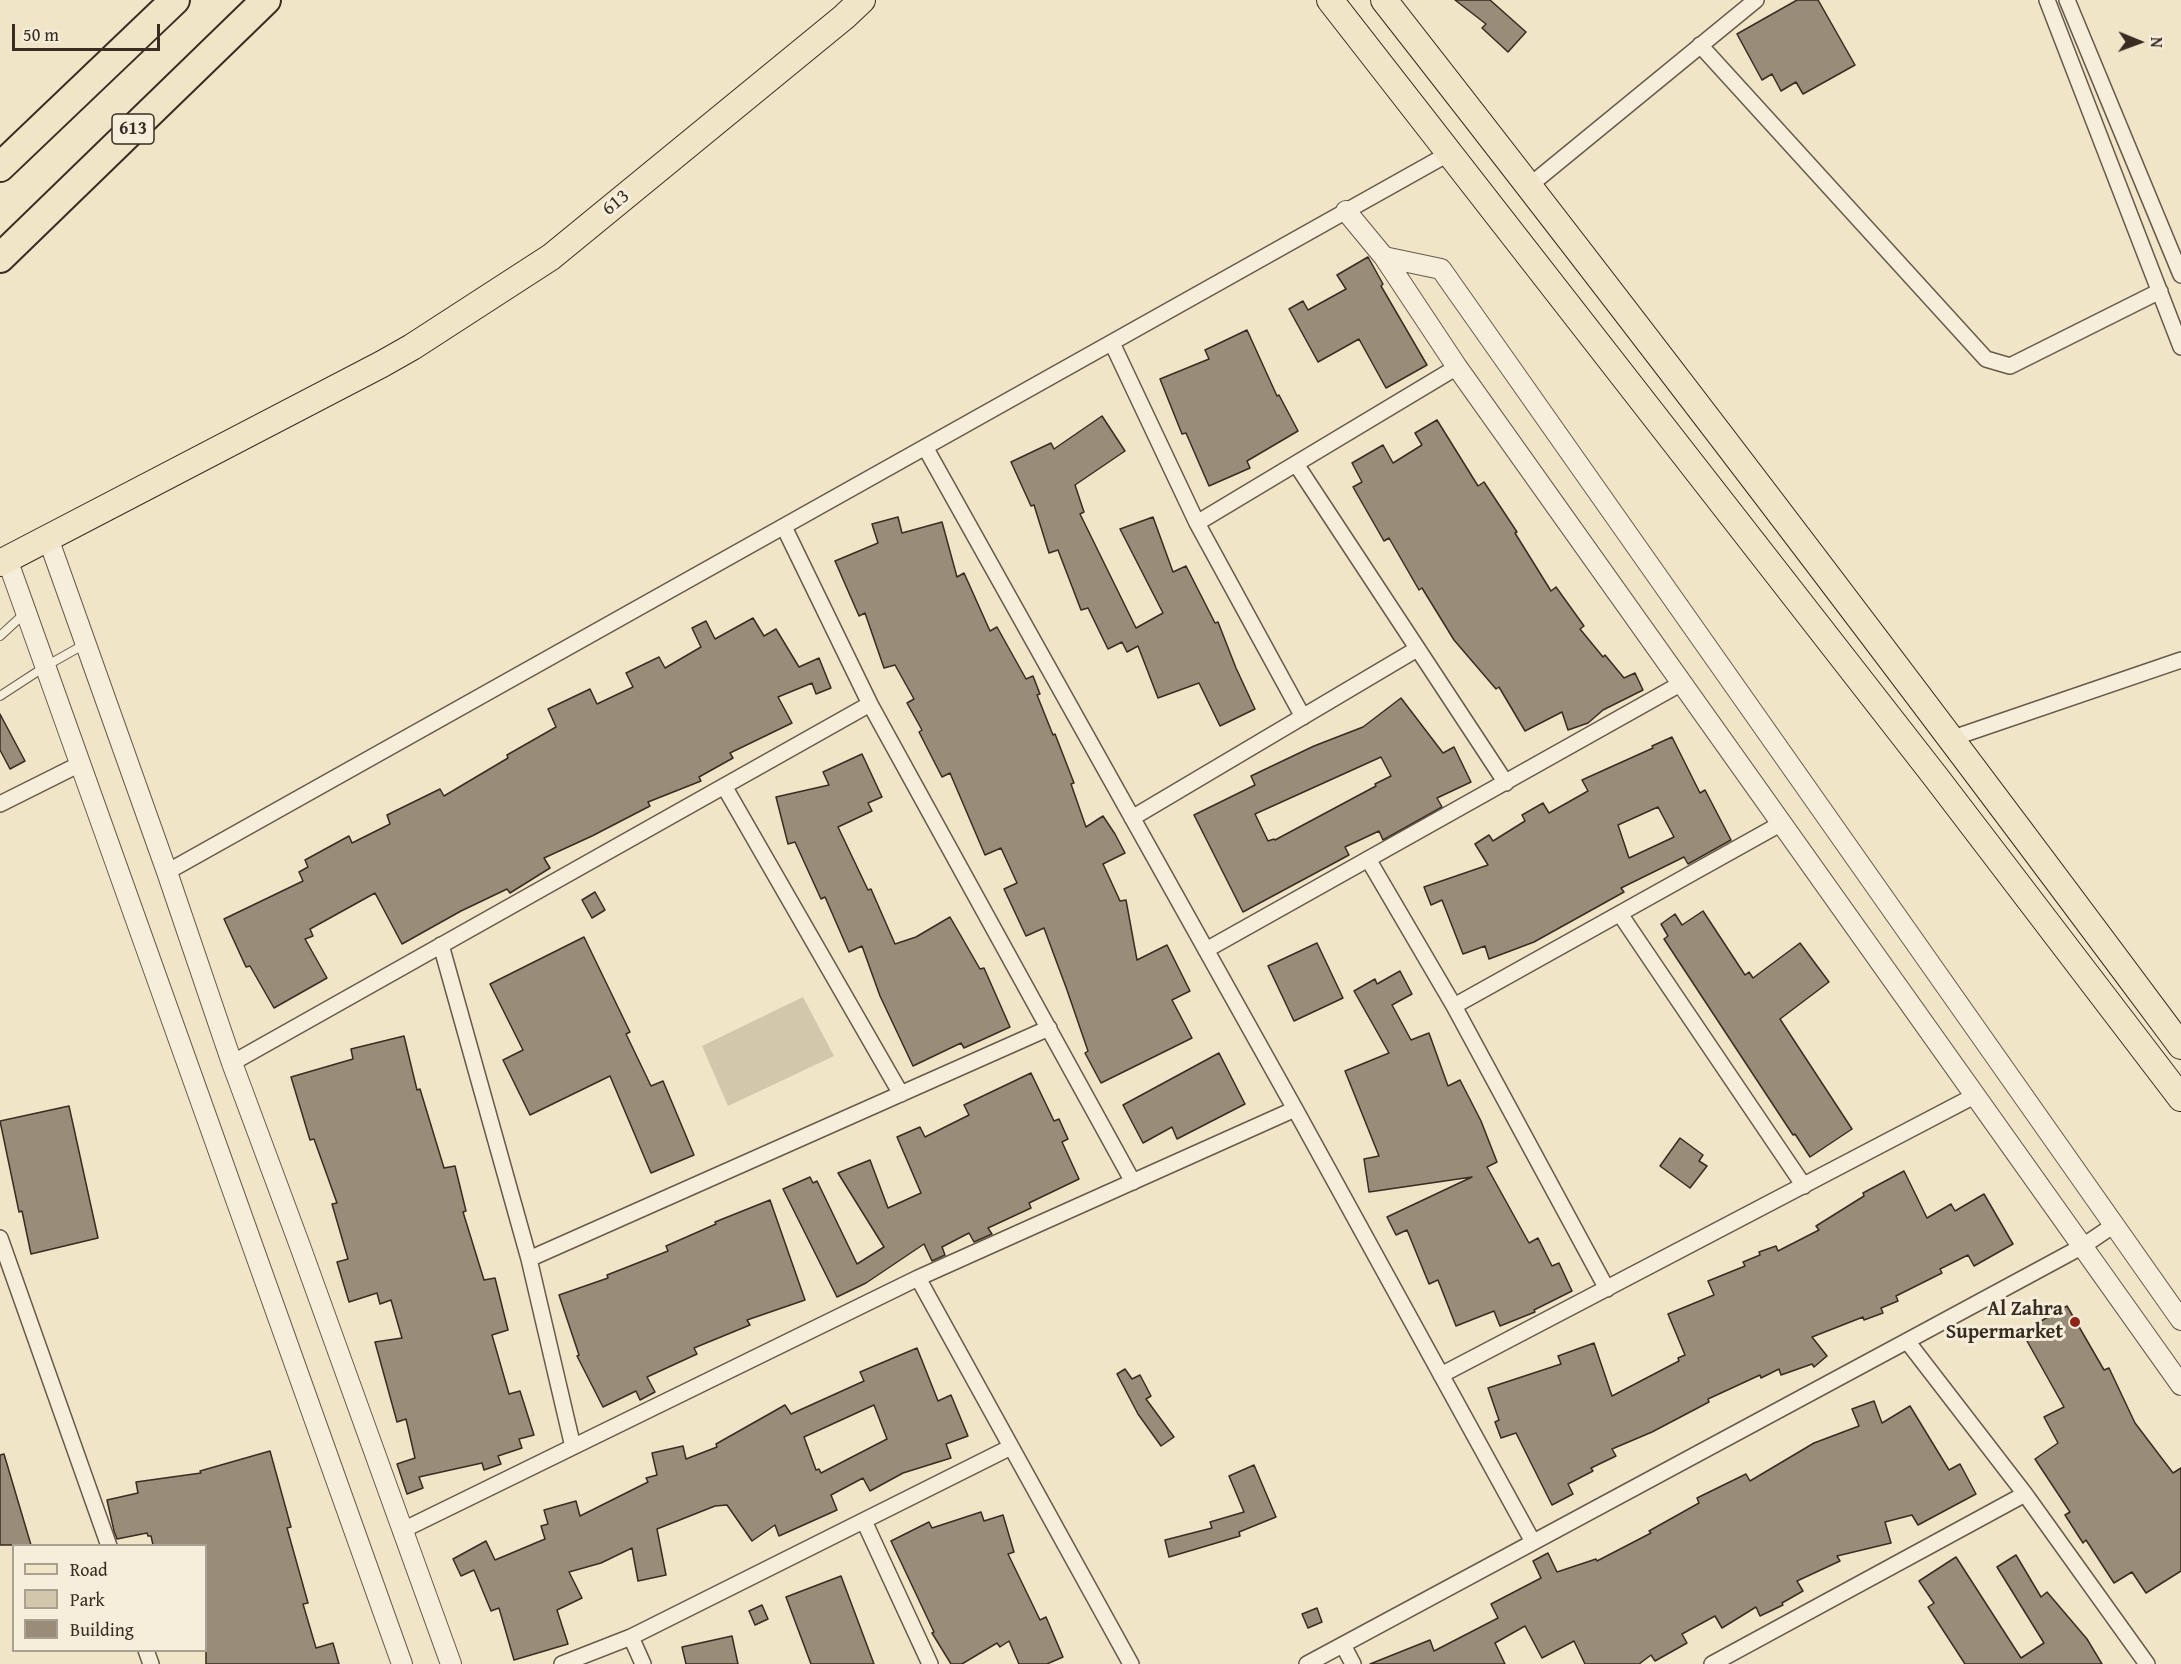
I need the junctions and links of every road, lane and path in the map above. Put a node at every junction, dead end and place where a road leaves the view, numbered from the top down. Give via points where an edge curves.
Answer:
1 (176, 0) edge
2 (266, 0) edge
3 (862, 0) edge
4 (1330, 0) edge
5 (1384, 0) edge
6 (1756, 0) edge
7 (2048, 0) edge
8 (2067, 0) edge
9 (1700, 45) junction
10 (1449, 154) junction
11 (0, 167) edge
12 (1529, 186) junction
13 (1346, 211) junction
14 (0, 258) edge
15 (1384, 258) junction
16 (2181, 275) edge
17 (2160, 291) junction
18 (1112, 343) junction
19 (2181, 346) edge
20 (1457, 367) junction
21 (925, 447) junction
22 (1296, 464) junction
23 (1197, 523) junction
24 (783, 526) junction
25 (48, 538) junction
26 (4, 561) edge
27 (26, 612) junction
28 (0, 636) edge
29 (86, 644) junction
30 (1417, 649) junction
31 (2181, 660) edge
32 (46, 666) junction
33 (1682, 683) junction
34 (0, 696) edge
35 (870, 704) junction
36 (1303, 717) junction
37 (1950, 740) junction
38 (80, 764) junction
39 (1506, 783) junction
40 (724, 786) junction
41 (0, 804) edge
42 (1132, 818) junction
43 (1782, 823) junction
44 (1368, 859) junction
45 (167, 872) junction
46 (1620, 914) junction
47 (441, 945) junction
48 (1206, 950) junction
49 (1454, 1006) junction
50 (1049, 1028) junction
51 (2181, 1046) edge
52 (231, 1063) junction
53 (901, 1094) junction
54 (1976, 1095) junction
55 (2181, 1098) edge
56 (1295, 1110) junction
57 (1133, 1182) junction
58 (1804, 1186) junction
59 (2114, 1225) junction
60 (0, 1238) edge
61 (2083, 1246) junction
62 (529, 1259) junction
63 (918, 1278) junction
64 (1607, 1289) junction
65 (2181, 1320) edge
66 (1907, 1341) junction
67 (1441, 1375) junction
68 (2181, 1385) edge
69 (573, 1447) junction
70 (1011, 1447) junction
71 (2025, 1494) junction
72 (864, 1521) junction
73 (401, 1531) junction
74 (1533, 1542) junction
75 (109, 1544) edge
76 (631, 1637) junction
77 (1343, 1645) junction
78 (402, 1664) edge
79 (451, 1664) edge
80 (562, 1664) edge
81 (643, 1664) edge
82 (930, 1664) edge
83 (1131, 1664) edge
84 (1307, 1664) edge
85 (1353, 1664) edge
86 (1712, 1664) edge
87 (2147, 1664) edge

1 - 11 highway
2 - 14 highway, 613
3 - 25 main road, 613 via 551,257 382,364
4 - 10 main road
5 - 12 main road
6 - 9 street
7 - 17 street
8 - 16 street
9 - 12 street
9 - 17 street via 1986,359 2010,366
10 - 13 street
10 - 55 main road
12 - 37 main road
13 - 15 street
13 - 18 street
15 - 20 street
15 - 59 street via 1441,269
17 - 19 street
18 - 21 street
18 - 23 street
20 - 22 street
20 - 33 street
21 - 24 street
21 - 42 street
22 - 23 street
22 - 30 street
23 - 36 street
24 - 35 street
24 - 45 street
25 - 26 main road, 613
25 - 29 street
26 - 27 street
27 - 28 lane
27 - 32 street
29 - 32 lane
29 - 45 street
30 - 36 street
30 - 39 street
31 - 37 street
32 - 34 lane
32 - 38 street
33 - 39 street
33 - 43 street
35 - 40 street
35 - 50 street
36 - 42 street
37 - 51 main road
38 - 41 street
38 - 78 street
39 - 44 street
40 - 47 street
40 - 53 street
42 - 48 street
43 - 46 street
43 - 54 street
44 - 48 street
44 - 49 street
45 - 52 street
46 - 49 street
46 - 58 street
47 - 52 street
47 - 62 street
48 - 56 street
49 - 64 street
50 - 53 street
50 - 57 street
52 - 73 street
53 - 62 street
54 - 58 street
54 - 61 street
56 - 57 street
56 - 67 street
57 - 63 street
58 - 64 street
59 - 61 street
59 - 65 street
60 - 75 street
61 - 66 street
61 - 68 street
62 - 69 street
63 - 69 street
63 - 70 street
64 - 67 street
66 - 71 street
66 - 74 street
67 - 74 street
69 - 73 street
70 - 72 street
70 - 83 street
71 - 86 street
71 - 87 street
72 - 76 street
72 - 82 street
73 - 79 street
74 - 77 street
76 - 80 street
76 - 81 street
77 - 84 street
77 - 85 street

